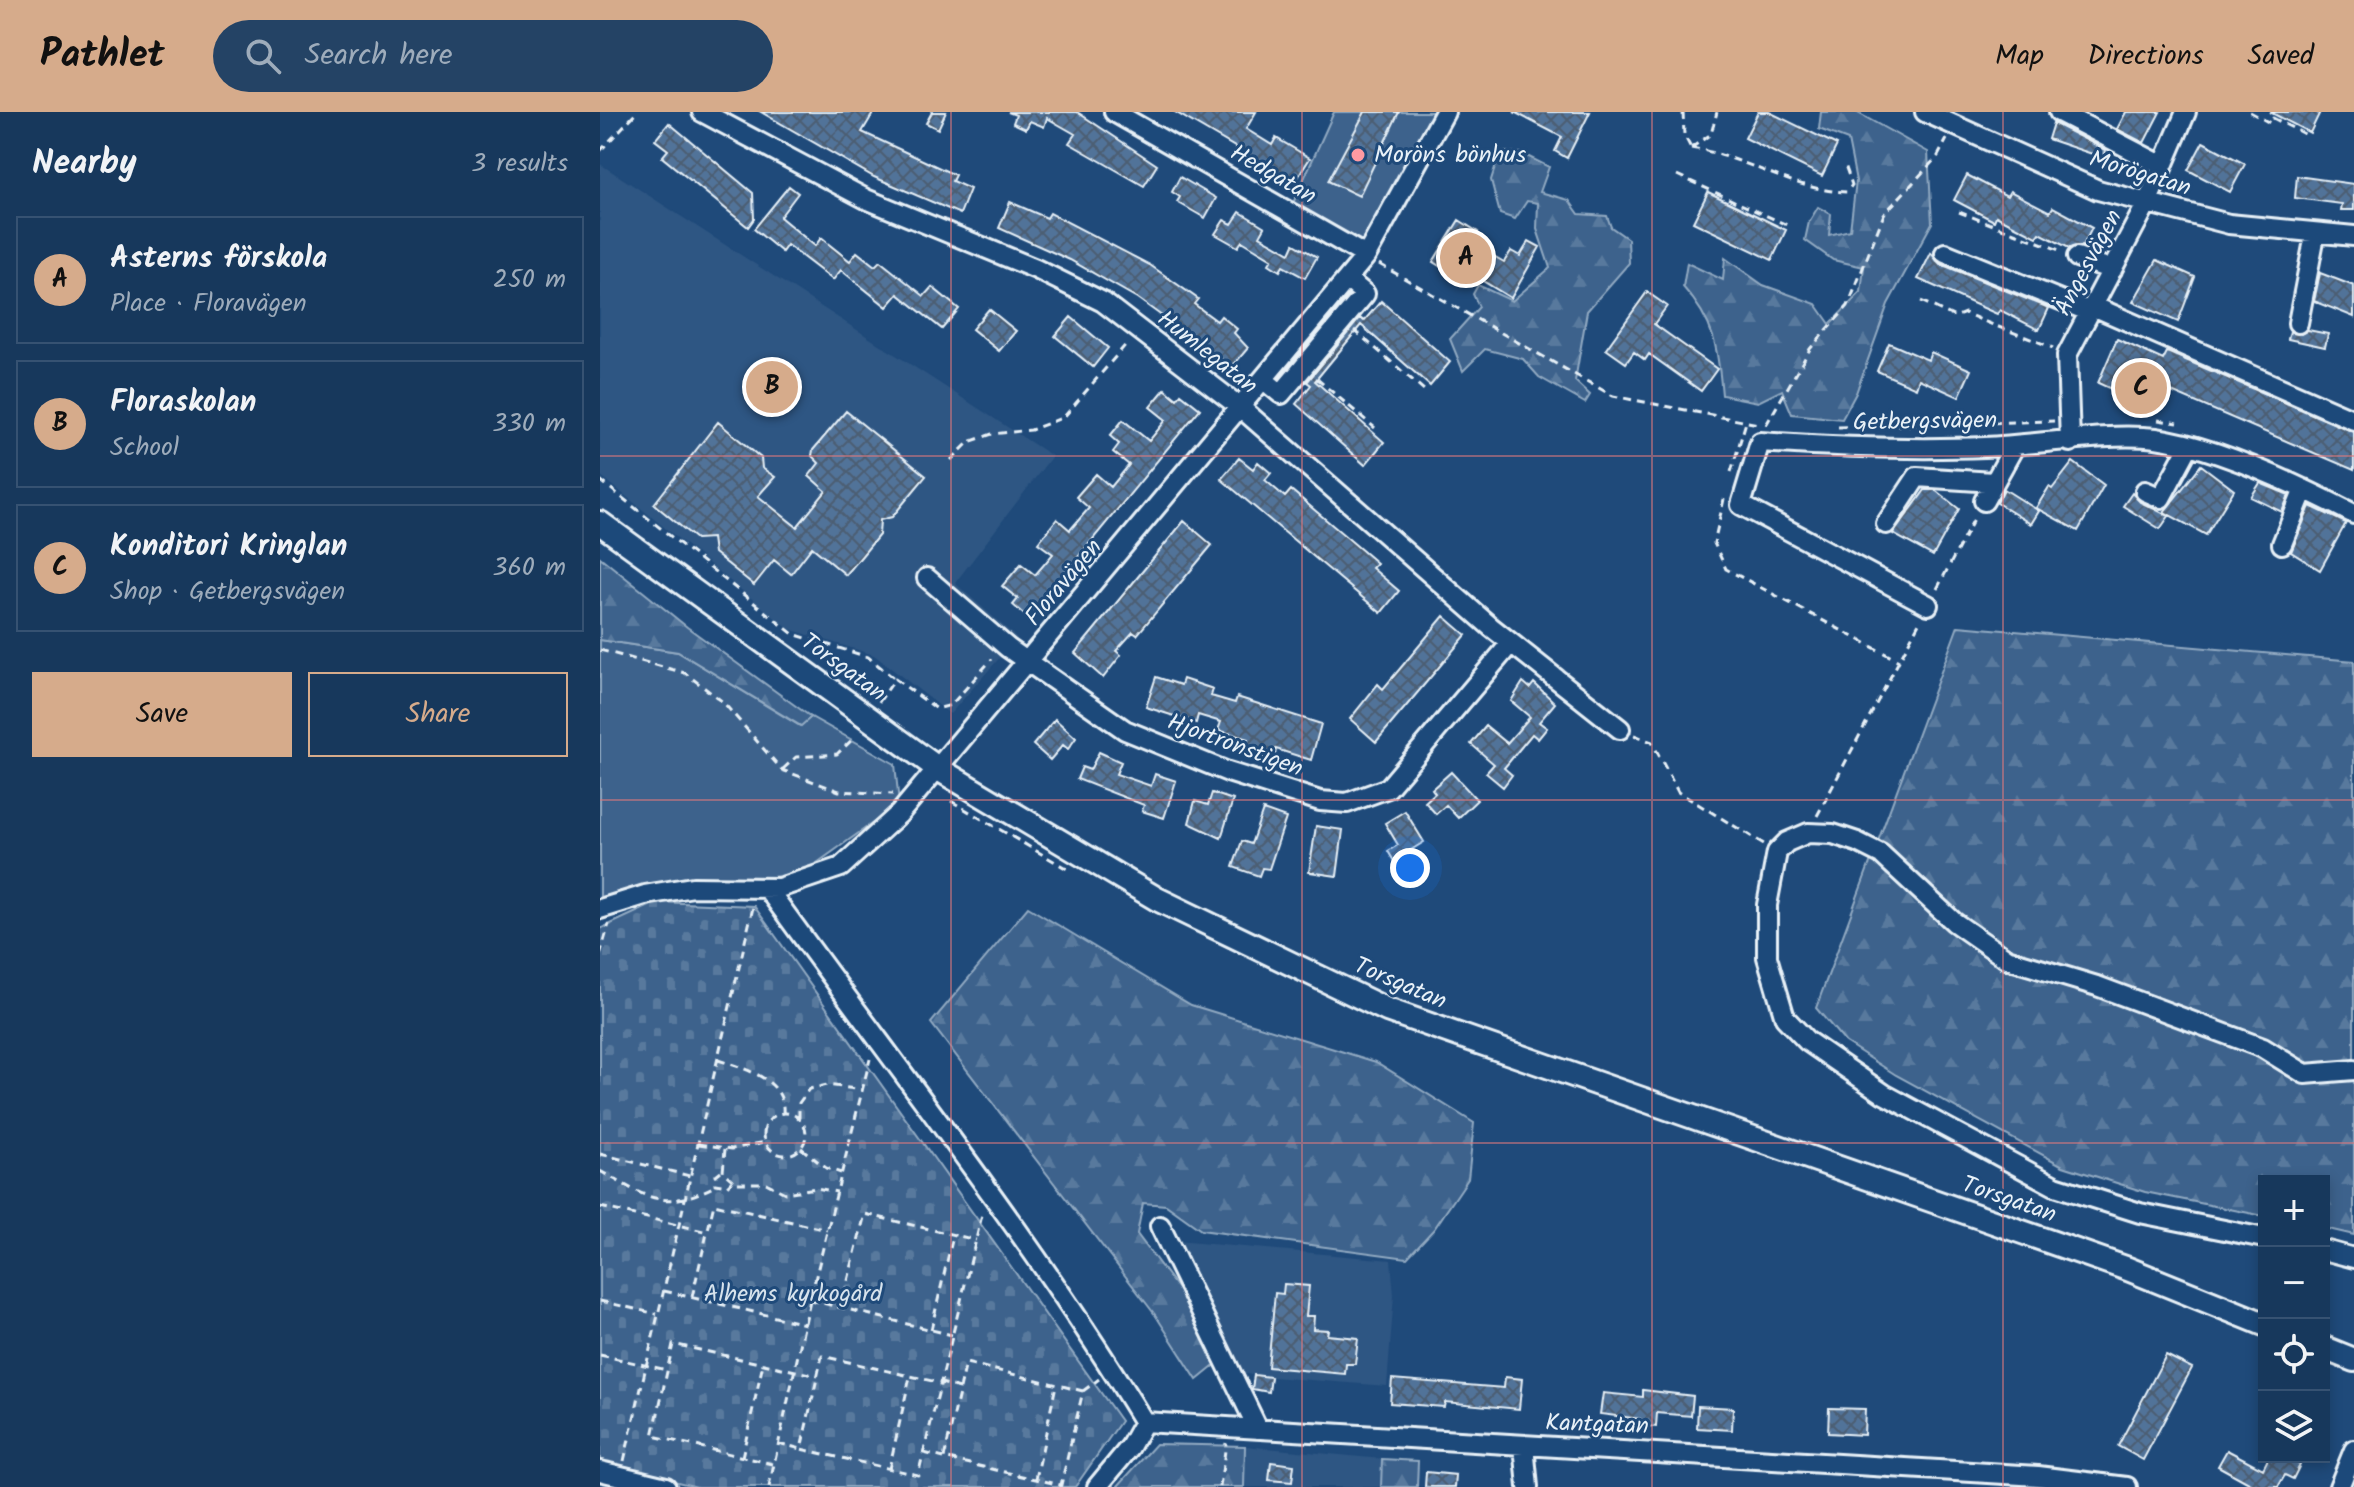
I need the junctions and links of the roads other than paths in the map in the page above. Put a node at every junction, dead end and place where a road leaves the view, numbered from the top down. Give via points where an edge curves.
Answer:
1 (702, 112) edge
2 (1114, 112) edge
3 (1445, 112) edge
4 (1925, 112) edge
5 (2059, 112) edge
6 (2186, 112) edge
7 (2163, 166) junction
8 (2147, 203) junction
9 (2315, 235) junction
10 (2354, 236) edge
11 (1945, 253) dead end
12 (1366, 256) junction
13 (2077, 257) road end
14 (2112, 270) junction
15 (1347, 279) junction
16 (2092, 309) junction
17 (2298, 323) dead end
18 (1264, 380) junction
19 (1241, 408) junction
20 (2354, 420) edge
21 (2070, 442) junction
22 (2015, 445) junction
23 (2189, 446) junction
24 (1993, 482) junction
25 (2304, 489) junction
26 (2145, 491) dead end
27 (1984, 501) road end
28 (2354, 514) edge
29 (600, 523) edge
30 (1886, 524) dead end
31 (2282, 544) dead end
32 (927, 578) dead end
33 (1928, 605) road end
34 (1511, 643) junction
35 (1029, 663) junction
36 (1620, 729) road end
37 (928, 783) junction
38 (762, 888) junction
39 (607, 907) edge
40 (2354, 1070) edge
41 (1160, 1226) dead end
42 (2258, 1237) edge
43 (2330, 1252) edge
44 (2354, 1258) edge
45 (2258, 1322) edge
46 (2330, 1350) edge
47 (2354, 1360) edge
48 (1144, 1422) junction
49 (1258, 1429) junction
50 (1524, 1446) junction
51 (2354, 1450) edge
52 (600, 1471) edge
53 (666, 1487) edge
54 (1097, 1487) edge
55 (1528, 1487) edge
56 (2127, 1487) edge
57 (2339, 1487) edge

1 - 19 street, Humlegatan via 866,199 1103,302
2 - 12 street, Hedgatan
3 - 12 street, Floravägen
4 - 8 street, Morögatan via 2098,190
5 - 7 street
6 - 7 street, Ängesvägen
7 - 8 street, Ängesvägen
8 - 9 street, Morögatan via 2229,224
8 - 14 street, Ängesvägen
9 - 10 street, Morögatan
9 - 17 street
11 - 16 street
12 - 15 street, Floravägen
13 - 14 street
14 - 16 street, Ängesvägen
15 - 18 street, Floravägen
15 - 18 street via 1365,294 1281,394
16 - 20 street
16 - 21 street, Ängesvägen via 2067,355
18 - 19 street, Floravägen
19 - 34 street, Humlegatan
19 - 35 street, Floravägen
21 - 22 street, Getbergsvägen
21 - 23 street, Getbergsvägen via 2154,438
22 - 24 street
22 - 33 street, Getbergsvägen via 1832,447 1760,442 1741,505
23 - 25 street, Getbergsvägen
23 - 26 street via 2161,498
24 - 27 street
24 - 30 street via 1917,477
25 - 28 street, Getbergsvägen
25 - 31 street
29 - 37 main road, Torsgatan
32 - 35 street, Hjortronstigen
34 - 35 street, Hjortronstigen via 1388,788 1347,803 1320,801 1228,772 1125,730
34 - 36 street, Humlegatan
35 - 37 street, Floravägen
37 - 38 street, Floravägen via 841,867 779,888
37 - 45 main road, Torsgatan via 1387,1010 2128,1269
38 - 39 street, Floravägen via 693,887
38 - 48 street via 989,1189
40 - 42 street via 2305,1074 2252,1044 2007,959 1954,922 1881,854 1833,834 1808,833 1777,852 1767,905 1767,957 1785,1018 1807,1041 1884,1094 2055,1186 2140,1213
41 - 49 street
43 - 44 street
46 - 47 main road
48 - 49 street, Kantgatan
48 - 54 street
49 - 50 street, Kantgatan
50 - 55 street
50 - 56 street, Kantgatan via 2038,1476
51 - 57 street
52 - 53 street

